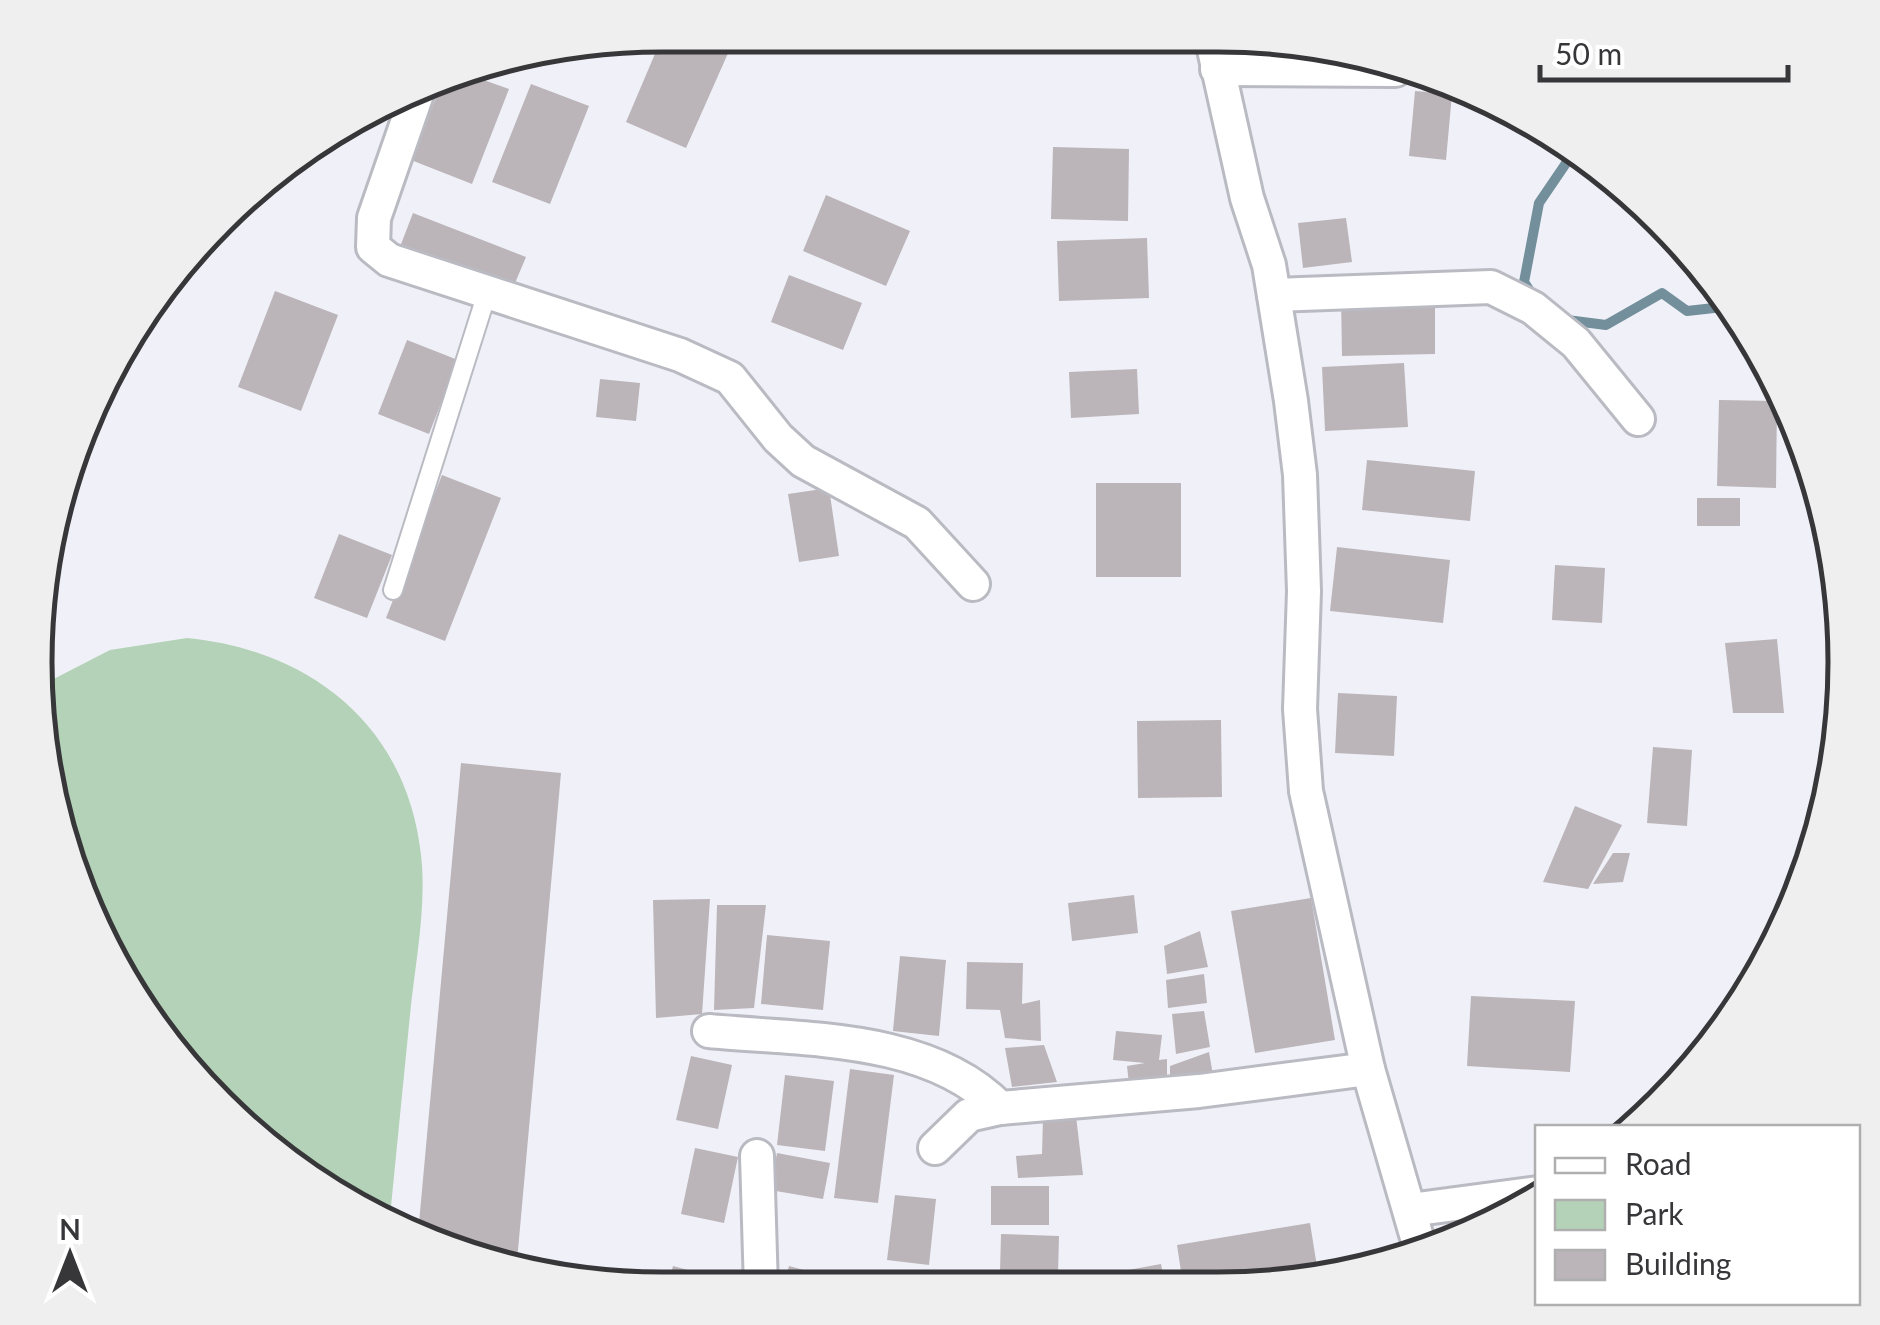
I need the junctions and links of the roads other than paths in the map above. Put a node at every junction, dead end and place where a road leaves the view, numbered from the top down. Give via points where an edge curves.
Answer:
1 (1215, 57) edge
2 (1348, 67) edge
3 (413, 106) edge
4 (487, 293) junction
5 (1274, 295) junction
6 (1638, 419) dead end
7 (974, 584) dead end
8 (393, 590) dead end
9 (709, 1031) dead end
10 (1368, 1069) junction
11 (1000, 1108) junction
12 (936, 1148) dead end
13 (758, 1156) dead end
14 (1512, 1196) edge
15 (1410, 1210) junction
16 (1418, 1239) edge
17 (761, 1272) edge

1 - 2 street
1 - 5 street
3 - 4 street via 374,218 374,247 389,260
4 - 7 street via 680,355 730,378 803,461 917,523
4 - 8 lane
5 - 6 street via 1491,287 1533,308 1576,342
5 - 10 street via 1300,475 1306,791
9 - 11 street via 819,1040 902,1056 977,1084
10 - 11 street via 1199,1092
10 - 15 street
11 - 12 street via 969,1114
13 - 17 street
14 - 15 street
15 - 16 street

